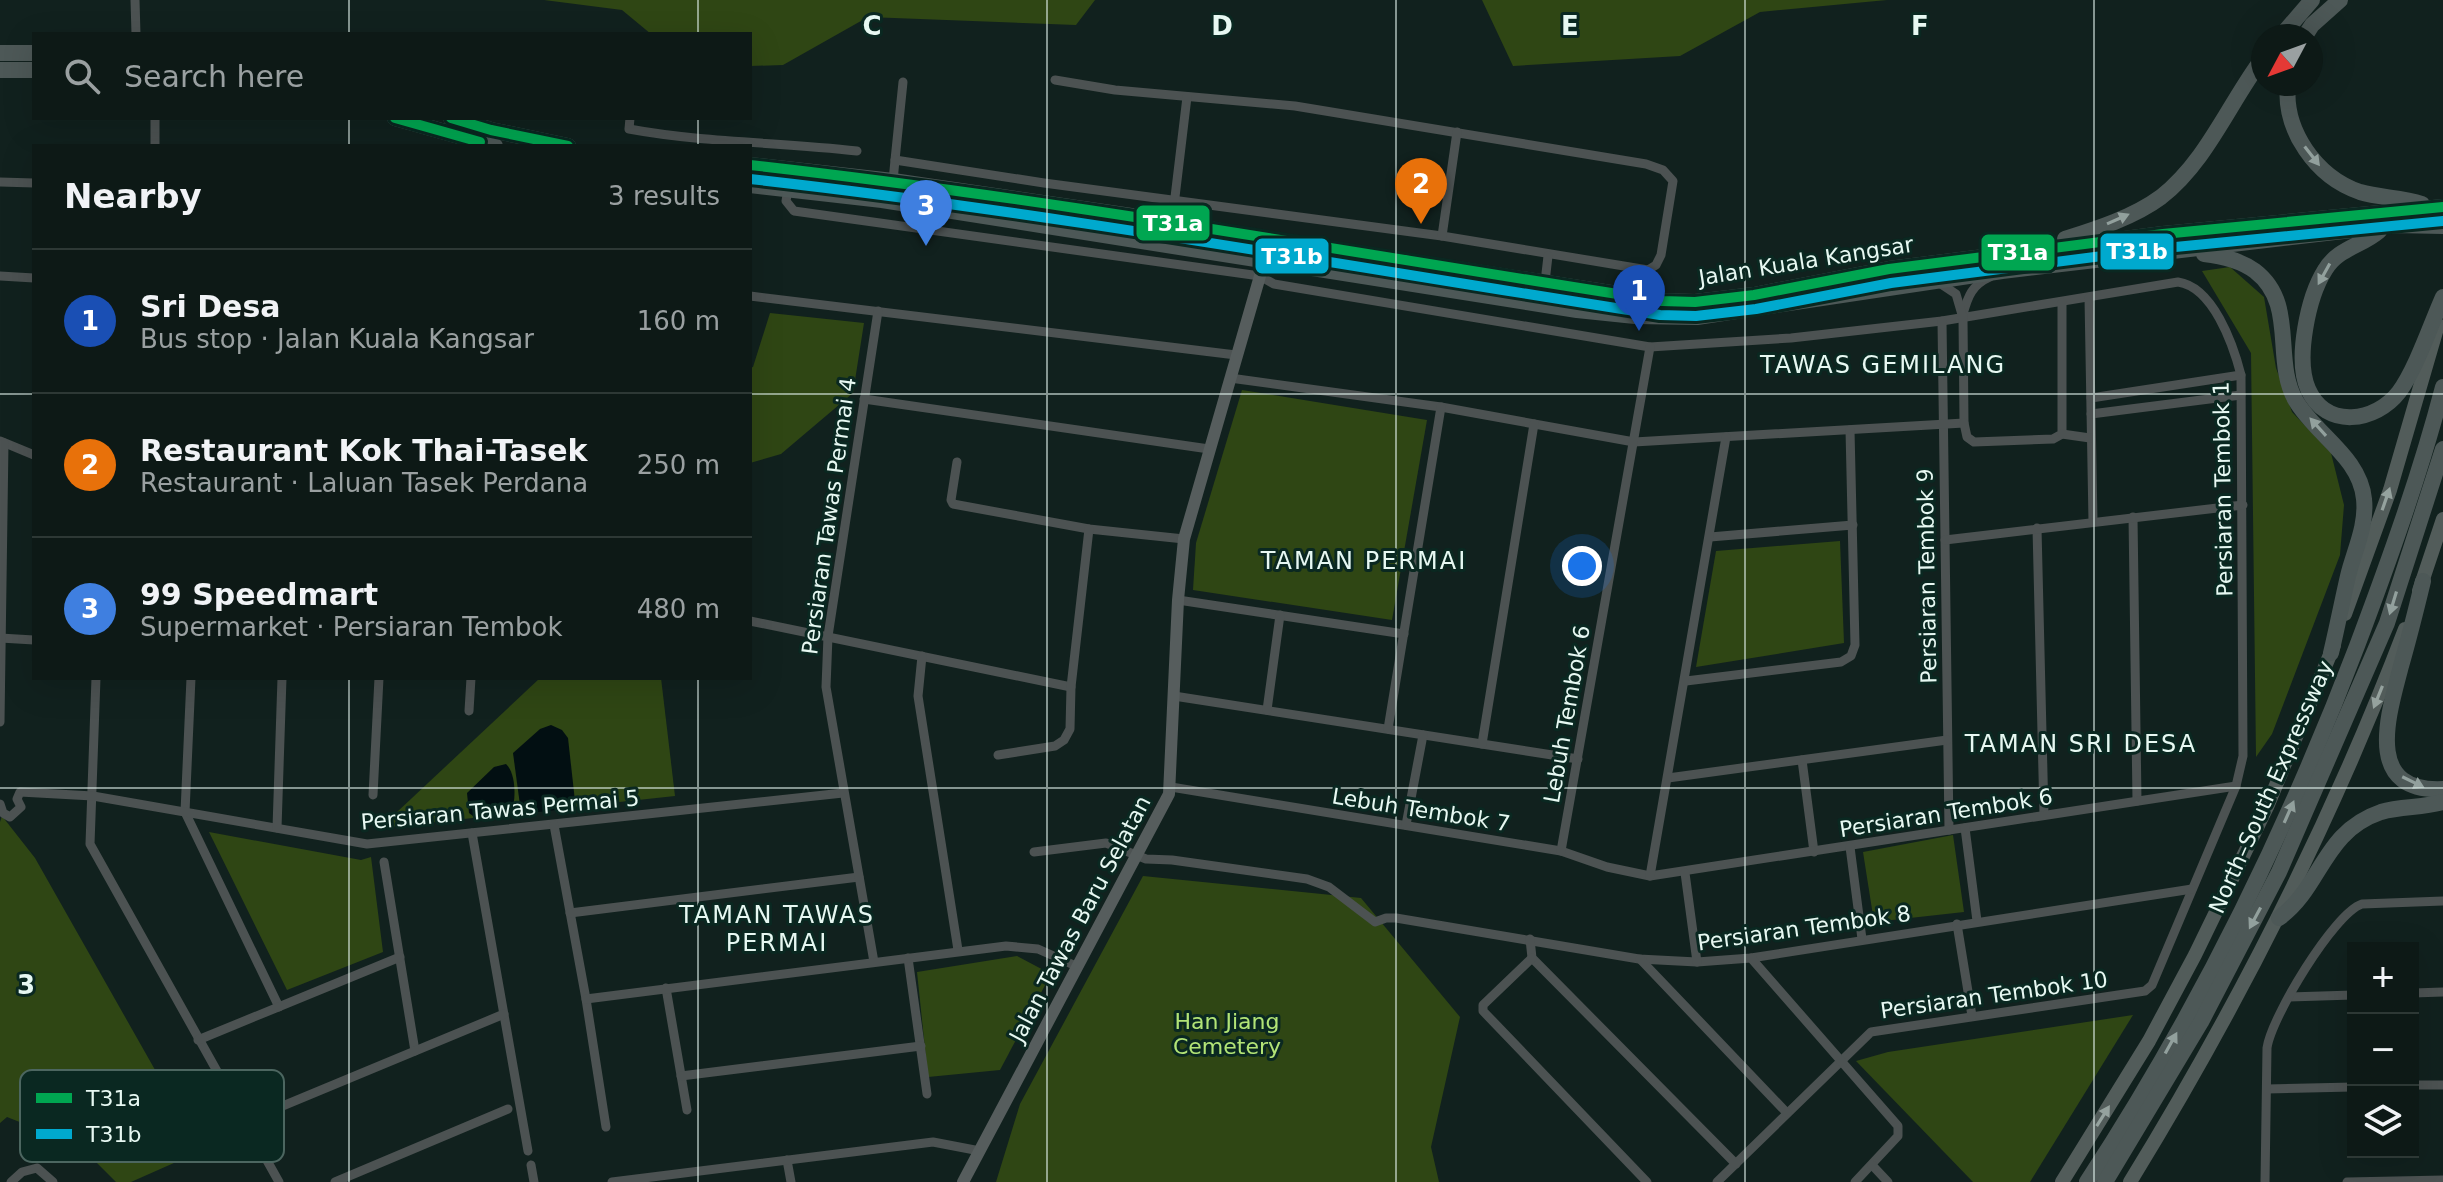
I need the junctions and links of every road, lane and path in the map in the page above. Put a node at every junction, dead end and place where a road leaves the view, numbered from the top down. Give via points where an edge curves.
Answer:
1 (135, 0) edge
2 (2312, 0) edge
3 (2340, 0) edge
4 (2291, 24) edge
5 (2313, 24) edge
6 (136, 32) edge
7 (0, 53) edge
8 (32, 53) edge
9 (0, 70) edge
10 (32, 70) edge
11 (2251, 77) edge
12 (1055, 80) dead end
13 (903, 82) dead end
14 (2289, 96) edge
15 (1187, 97) junction
16 (155, 120) edge
17 (402, 120) edge
18 (630, 120) edge
19 (1457, 132) junction
20 (450, 133) edge
21 (670, 141) edge
22 (155, 144) edge
23 (488, 144) edge
24 (558, 144) edge
25 (727, 144) edge
26 (752, 145) edge
27 (839, 149) junction
28 (857, 151) dead end
29 (895, 160) junction
30 (752, 165) edge
31 (833, 174) junction
32 (893, 181) junction
33 (0, 182) edge
34 (32, 183) edge
35 (752, 185) edge
36 (1174, 200) junction
37 (2436, 207) edge
38 (1172, 222) junction
39 (2443, 226) edge
40 (2383, 227) junction
41 (1442, 236) junction
42 (1265, 239) junction
43 (2046, 250) junction
44 (2169, 252) junction
45 (1548, 256) junction
46 (1260, 268) junction
47 (2002, 271) junction
48 (0, 276) edge
49 (32, 278) edge
50 (1935, 281) junction
51 (1545, 282) junction
52 (752, 296) edge
53 (2443, 297) edge
54 (1505, 298) junction
55 (2089, 298) junction
56 (2062, 303) junction
57 (2443, 309) edge
58 (1577, 310) junction
59 (878, 311) junction
60 (1963, 318) junction
61 (1942, 321) junction
62 (1650, 347) junction
63 (1236, 355) junction
64 (2241, 375) junction
65 (1230, 378) junction
66 (2443, 387) edge
67 (2241, 395) junction
68 (2091, 398) junction
69 (864, 399) junction
70 (1441, 407) junction
71 (2091, 414) junction
72 (1964, 423) junction
73 (1534, 424) junction
74 (1943, 425) junction
75 (1850, 430) junction
76 (2062, 434) junction
77 (1726, 437) junction
78 (2090, 438) junction
79 (2, 442) edge
80 (1634, 442) junction
81 (1209, 449) junction
82 (2443, 449) edge
83 (32, 454) edge
84 (957, 462) dead end
85 (2243, 505) junction
86 (2133, 517) junction
87 (2443, 519) edge
88 (2093, 522) junction
89 (1853, 525) junction
90 (2037, 528) junction
91 (1089, 529) junction
92 (1710, 537) junction
93 (1184, 539) junction
94 (1945, 540) junction
95 (2423, 581) junction
96 (1178, 600) junction
97 (1280, 615) junction
98 (752, 621) edge
99 (1404, 634) junction
100 (828, 636) junction
101 (1, 638) edge
102 (32, 640) edge
103 (2331, 653) junction
104 (922, 656) junction
105 (96, 680) edge
106 (191, 680) edge
107 (282, 680) edge
108 (379, 680) edge
109 (471, 680) edge
110 (1686, 681) junction
111 (1071, 687) junction
112 (1174, 696) junction
113 (1267, 710) junction
114 (469, 711) dead end
115 (0, 722) edge
116 (1388, 729) junction
117 (1423, 735) junction
118 (1947, 740) junction
119 (1482, 744) junction
120 (998, 755) dead end
121 (1578, 759) junction
122 (1802, 760) junction
123 (1668, 778) junction
124 (2236, 786) junction
125 (1171, 787) junction
126 (2443, 789) edge
127 (843, 793) junction
128 (373, 795) dead end
129 (93, 796) junction
130 (2137, 801) junction
131 (2443, 802) edge
132 (0, 804) edge
133 (185, 812) junction
134 (2044, 815) junction
135 (554, 825) junction
136 (1406, 825) junction
137 (277, 828) junction
138 (1965, 828) junction
139 (1949, 830) junction
140 (472, 833) junction
141 (1850, 847) junction
142 (1561, 851) junction
143 (1034, 852) dead end
144 (1814, 852) junction
145 (1136, 857) junction
146 (384, 862) dead end
147 (1685, 873) junction
148 (1650, 876) junction
149 (1662, 876) joint
150 (859, 877) junction
151 (2192, 889) junction
152 (2443, 901) edge
153 (570, 913) junction
154 (2279, 918) junction
155 (1977, 921) junction
156 (1957, 924) junction
157 (1530, 939) junction
158 (1862, 939) junction
159 (958, 950) junction
160 (400, 957) junction
161 (908, 958) junction
162 (1532, 958) junction
163 (1751, 958) junction
164 (1639, 959) junction
165 (874, 962) junction
166 (1697, 962) junction
167 (1076, 966) junction
168 (666, 988) junction
169 (2145, 991) joint
170 (2443, 992) edge
171 (2419, 993) edge
172 (2347, 995) edge
173 (2289, 997) junction
174 (586, 999) junction
175 (279, 1007) junction
176 (504, 1014) junction
177 (1972, 1016) junction
178 (198, 1040) junction
179 (921, 1046) junction
180 (415, 1051) junction
181 (1840, 1061) junction
182 (215, 1070) edge
183 (681, 1076) junction
184 (2419, 1085) edge
185 (2443, 1085) edge
186 (2347, 1087) edge
187 (2267, 1089) junction
188 (927, 1094) dead end
189 (284, 1105) edge
190 (508, 1109) dead end
191 (687, 1110) dead end
192 (1787, 1113) junction
193 (606, 1127) dead end
194 (528, 1151) dead end
195 (980, 1151) junction
196 (787, 1160) junction
197 (267, 1162) edge
198 (1736, 1164) junction
199 (531, 1165) dead end
200 (1872, 1165) junction
201 (693, 1177) edge
202 (2443, 1180) edge
203 (11, 1182) edge
204 (53, 1182) edge
205 (279, 1182) edge
206 (335, 1182) edge
207 (534, 1182) edge
208 (612, 1182) edge
209 (791, 1182) edge
210 (963, 1182) edge
211 (1647, 1182) edge
212 (1717, 1182) edge
213 (1855, 1182) edge
214 (1888, 1182) edge
215 (2062, 1182) edge
216 (2087, 1182) edge
217 (2105, 1182) edge
218 (2130, 1182) edge
219 (2265, 1182) edge
220 (2347, 1182) edge

1 - 6 street
2 - 4 highway
3 - 5 highway
7 - 8 highway
9 - 10 highway
43 -> 11 highway via 2159,198 2204,149
12 - 15 street
13 - 29 street
14 -> 37 highway via 2298,135 2327,173 2362,192
15 - 19 street via 1295,106
15 - 36 street
16 - 22 street
17 - 20 highway
18 - 21 street via 629,129
19 - 41 street
19 - 45 street via 1646,164 1673,181 1661,255 1648,270
20 - 23 highway
20 - 24 highway via 491,130
21 - 25 street
26 - 27 street
27 - 28 street
27 - 31 street
29 - 32 street
29 - 36 street
30 - 31 highway, Jalan Kuala Kangsar
31 - 32 highway, Jalan Kuala Kangsar
32 - 38 highway, Jalan Kuala Kangsar
33 - 34 street
35 - 46 highway, Jalan Kuala Kangsar via 882,200
36 - 38 street
36 - 41 street
37 - 43 highway, Jalan Kuala Kangsar
38 - 42 highway, Jalan Kuala Kangsar
39 - 40 highway, Jalan Kuala Kangsar
40 - 44 highway, Jalan Kuala Kangsar
40 -> 53 highway via 2338,255 2316,290 2303,367 2319,405 2352,418 2382,408 2409,376
41 - 45 street
42 - 46 street, Jalan Tawas Baru Selatan
42 - 51 highway, Jalan Kuala Kangsar
43 - 51 highway, Jalan Kuala Kangsar via 1889,269 1695,302
44 - 47 highway, Jalan Kuala Kangsar
103 -> 44 highway via 2364,523 2361,483 2292,394 2280,311 2266,281 2238,261
45 - 51 street
46 - 54 highway, Jalan Kuala Kangsar
46 - 62 street, Persiaran Tembok 1 via 1274,284
46 - 63 street, Jalan Tawas Baru Selatan
47 - 50 highway, Jalan Kuala Kangsar
47 - 60 street via 1972,288
48 - 49 street
50 - 58 highway, Jalan Kuala Kangsar via 1697,317
50 - 60 street via 1956,294
51 - 54 highway via 1534,292
51 - 58 highway via 1550,292
52 - 59 street
54 - 58 highway, Jalan Kuala Kangsar
55 - 56 street, Persiaran Tembok 1
55 - 64 street, Persiaran Tembok 1 via 2187,283 2213,309
55 - 68 street
56 - 60 street, Persiaran Tembok 1
56 - 76 street
103 -> 57 main road via 2390,490
59 - 63 street
59 - 69 street, Persiaran Tawas Permai 4
60 - 61 street, Persiaran Tembok 1
60 - 72 street
61 - 62 street, Persiaran Tembok 1
61 - 74 street, Persiaran Tembok 9
62 - 80 street, Lebuh Tembok 6
63 - 65 street, Jalan Tawas Baru Selatan
64 - 67 street, Persiaran Tembok 1
64 - 68 street
65 - 70 street
65 - 81 street, Jalan Tawas Baru Selatan
216 -> 66 highway, North–South Expressway via 2165,1054 2281,831 2394,549
67 - 71 street
67 - 85 street, Persiaran Tembok 1
68 - 71 street
69 - 81 street
69 - 100 street, Persiaran Tawas Permai 4
70 - 73 street
70 - 99 street
71 - 78 street
72 - 74 street
72 - 76 street via 1974,442 2053,439
73 - 80 street
73 - 119 street
74 - 75 street
74 - 94 street, Persiaran Tembok 9
75 - 77 street
75 - 89 street
76 - 78 street
77 - 80 street
77 - 92 street
78 - 88 street
79 - 83 street
79 - 101 street
80 - 121 street, Lebuh Tembok 6
81 - 93 street, Jalan Tawas Baru Selatan
82 -> 217 highway, North–South Expressway via 2387,623 2279,872 2201,1022
84 - 91 street via 953,504
85 - 86 street
85 - 124 street, Persiaran Tembok 1 via 2243,756
86 - 88 street
86 - 130 street
87 - 95 main road
88 - 90 street
89 - 92 street
89 - 110 street via 1855,645 1848,659
90 - 94 street
90 - 134 street
91 - 93 street
91 - 111 street
92 - 110 street
93 - 96 street, Jalan Tawas Baru Selatan
94 - 118 street, Persiaran Tembok 9
95 -> 126 highway via 2388,720 2387,752 2392,767 2414,786
95 -> 154 main road via 2362,737
96 - 97 street
96 - 112 street, Jalan Tawas Baru Selatan
97 - 99 street
97 - 113 street
98 - 100 street
99 - 116 street
100 - 104 street
100 - 127 street, Persiaran Tawas Permai 4 via 826,687
101 - 102 street
101 - 115 street
215 -> 103 main road via 2195,955 2267,807
104 - 111 street
104 - 159 street via 918,696
105 - 129 street
106 - 133 street
107 - 137 street
108 - 128 street
109 - 114 street
110 - 123 street
111 - 120 street via 1070,729 1064,740
112 - 113 street
112 - 125 street, Jalan Tawas Baru Selatan
113 - 116 street
116 - 117 street
117 - 119 street
117 - 136 street
118 - 122 street
118 - 139 street, Persiaran Tembok 9
119 - 121 street
121 - 142 street, Lebuh Tembok 6
122 - 123 street
122 - 144 street
123 - 148 street
124 - 130 street, Persiaran Tembok 6
124 - 151 street, Persiaran Tembok 1
125 - 136 street, Lebuh Tembok 7
125 - 145 street, Jalan Tawas Baru Selatan
127 - 135 street, Persiaran Tawas Permai 5
127 - 150 street, Persiaran Tawas Permai 4
129 - 132 street, Persiaran Tawas Permai 5 via 20,792 21,807 13,816 5,816
129 - 133 street, Persiaran Tawas Permai 5
129 - 178 street via 90,844
130 - 134 street, Persiaran Tembok 6
131 - 154 highway via 2384,811 2356,825 2329,850 2295,907
133 - 137 street, Persiaran Tawas Permai 5
133 - 175 street
134 - 138 street, Persiaran Tembok 6
135 - 140 street, Persiaran Tawas Permai 5
135 - 153 street
136 - 142 street, Lebuh Tembok 7
137 - 140 street, Persiaran Tawas Permai 5 via 367,844
138 - 139 street, Persiaran Tembok 6
138 - 155 street
139 - 141 street, Persiaran Tembok 6
140 - 176 street
141 - 144 street, Persiaran Tembok 6
141 - 158 street
142 - 148 street, Lebuh Tembok 7
143 - 145 street via 1106,843
144 - 147 street, Persiaran Tembok 6
145 - 157 street, Persiaran Tembok 8 via 1307,879 1329,887 1375,922 1396,918
145 - 167 street, Jalan Tawas Baru Selatan
146 - 160 street
147 - 149 street, Persiaran Tembok 6
147 - 166 street
148 - 149 street, Lebuh Tembok 7
150 - 153 street
150 - 165 street, Persiaran Tawas Permai 4
151 - 155 street, Persiaran Tembok 8
151 - 169 street, Persiaran Tembok 1
152 - 173 street via 2354,907 2334,926
153 - 174 street
154 - 218 main road via 2217,1036
155 - 156 street, Persiaran Tembok 8
156 - 158 street, Persiaran Tembok 8
156 - 177 street
157 - 162 street
157 - 164 street, Persiaran Tembok 8
158 - 163 street, Persiaran Tembok 8
159 - 161 street
159 - 167 street via 1021,946
160 - 175 street
160 - 180 street
161 - 165 street
161 - 179 street
162 - 198 street
162 - 211 street via 1483,1005 1483,1011
163 - 166 street, Persiaran Tembok 8
163 - 181 street
164 - 166 street, Persiaran Tembok 8
164 - 192 street
165 - 168 street
167 - 195 street, Jalan Tawas Baru Selatan
168 - 174 street
168 - 183 street
169 - 177 street, Persiaran Tembok 10
170 - 171 street
172 - 173 street
173 - 187 street via 2269,1037
174 - 193 street
175 - 178 street
176 - 180 street
176 - 194 street
177 - 181 street, Persiaran Tembok 10 via 1875,1030
178 - 182 street
179 - 183 street
179 - 188 street
180 - 189 street
181 - 192 street, Persiaran Tembok 10
181 - 200 street via 1899,1129
183 - 191 street
184 - 185 street
186 - 187 street
187 - 219 street
190 - 206 street
192 - 198 street, Persiaran Tembok 10
195 - 196 street via 933,1142
195 - 210 street, Jalan Tawas Baru Selatan
196 - 201 street
196 - 209 street
197 - 205 street
198 - 212 street, Persiaran Tembok 10
199 - 207 street
200 - 213 street
200 - 214 street
201 - 208 street
202 - 220 street
203 - 204 street via 37,1168

